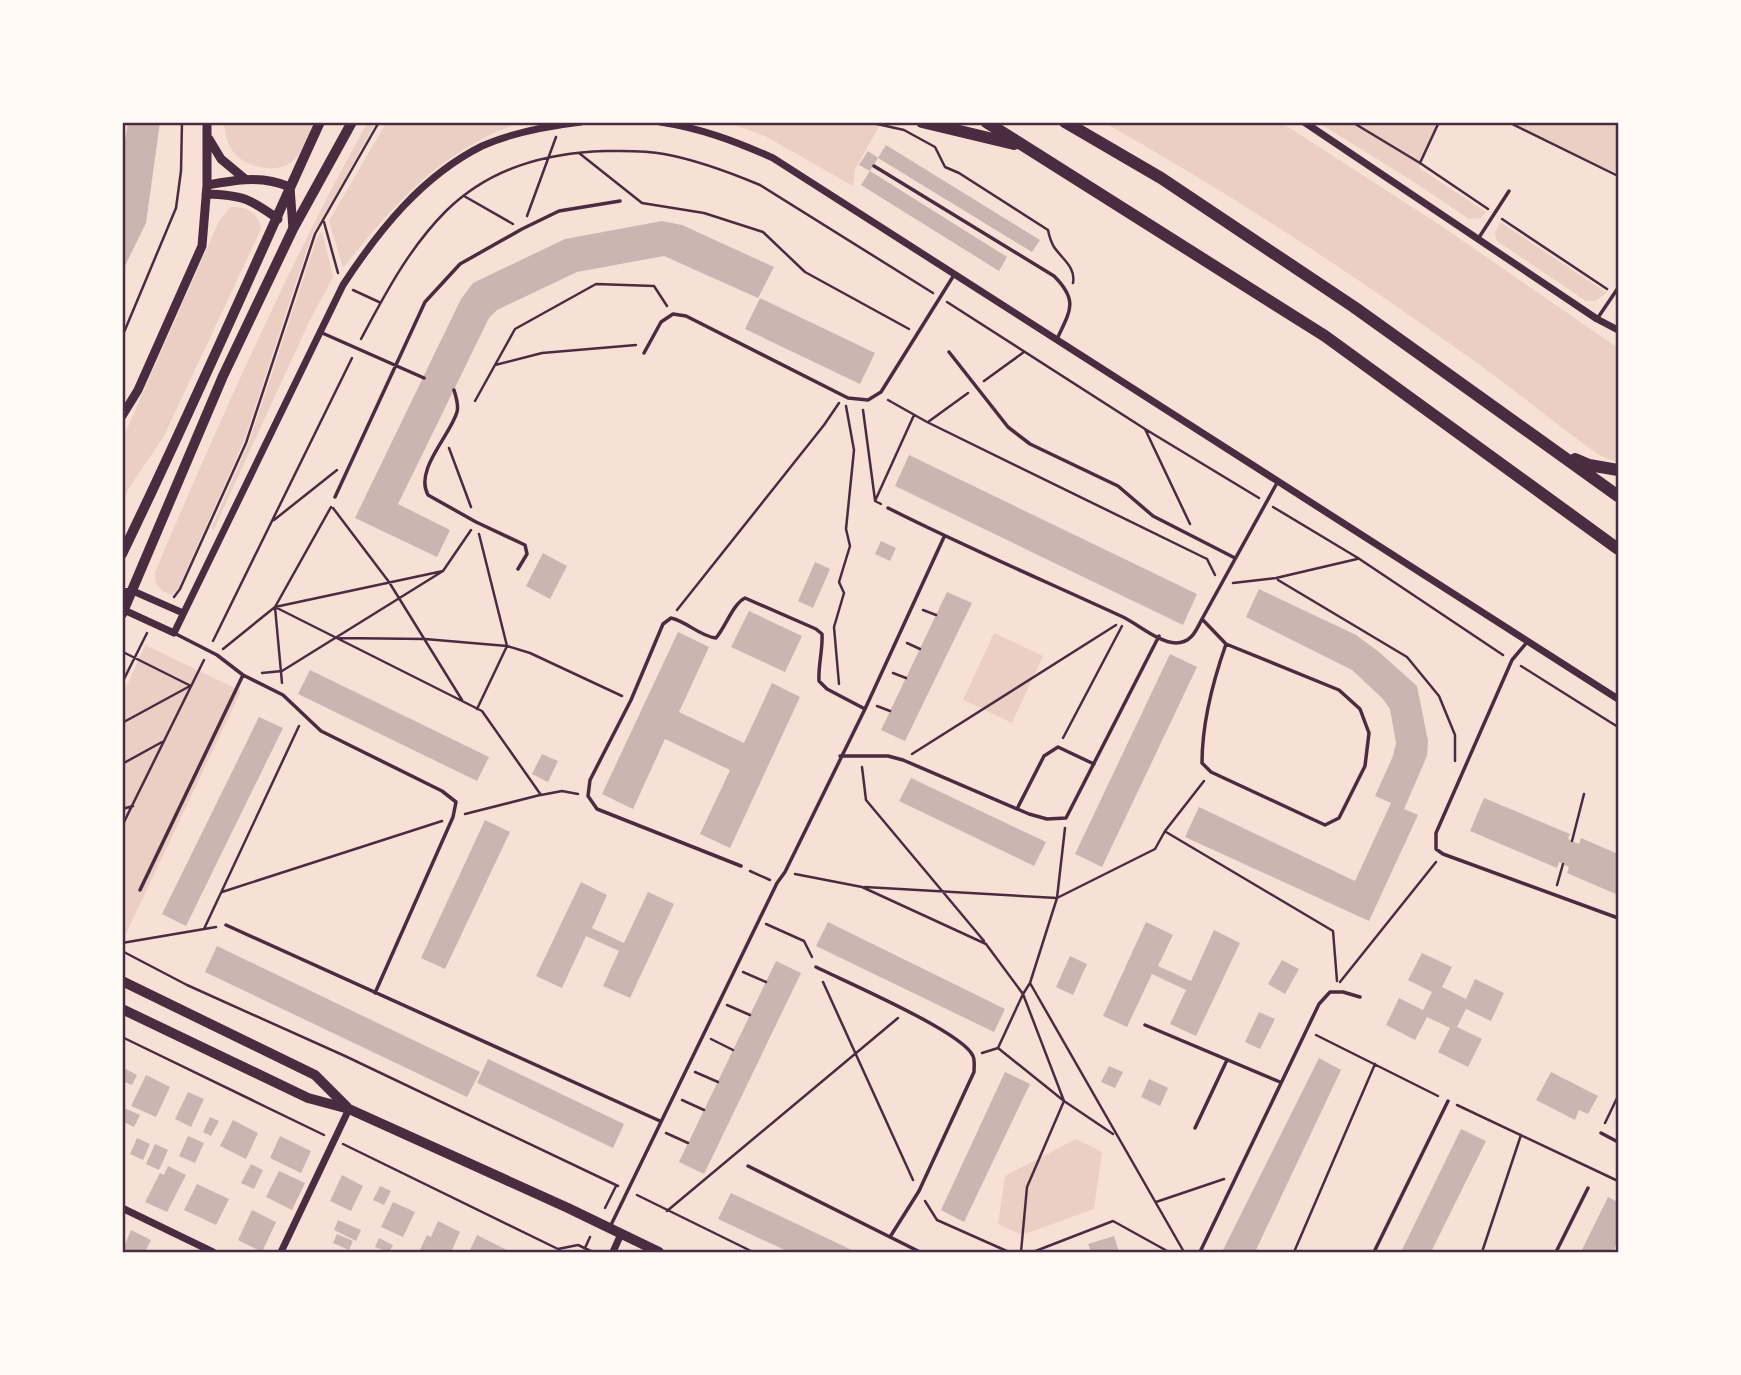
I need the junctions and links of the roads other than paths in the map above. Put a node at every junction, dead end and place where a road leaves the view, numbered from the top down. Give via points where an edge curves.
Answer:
1 (207, 122) edge
2 (320, 122) edge
3 (352, 122) edge
4 (581, 122) edge
5 (660, 122) edge
6 (922, 122) edge
7 (986, 122) edge
8 (1304, 122) edge
9 (1070, 124) edge
10 (208, 137) junction
11 (1029, 148) junction
12 (874, 166) dead end
13 (245, 178) junction
14 (290, 187) junction
15 (206, 189) junction
16 (1509, 191) dead end
17 (620, 201) dead end
18 (278, 219) junction
19 (293, 229) junction
20 (1478, 239) junction
21 (954, 275) junction
22 (1619, 288) edge
23 (1597, 319) junction
24 (1619, 330) edge
25 (320, 332) junction
26 (1057, 339) junction
27 (949, 352) dead end
28 (644, 353) dead end
29 (394, 367) junction
30 (424, 378) dead end
31 (454, 390) dead end
32 (122, 416) edge
33 (1555, 450) junction
34 (1619, 470) edge
35 (1278, 481) junction
36 (1619, 496) edge
37 (335, 497) dead end
38 (888, 508) road end
39 (944, 537) junction
40 (1619, 549) edge
41 (122, 554) edge
42 (1235, 558) junction
43 (518, 569) dead end
44 (128, 592) edge
45 (123, 611) edge
46 (183, 613) junction
47 (1202, 620) junction
48 (174, 633) junction
49 (1159, 636) junction
50 (1528, 641) junction
51 (1226, 644) junction
52 (243, 675) junction
53 (1619, 699) edge
54 (865, 709) junction
55 (840, 756) junction
56 (1094, 764) junction
57 (1017, 808) junction
58 (741, 866) road end
59 (140, 890) dead end
60 (1619, 918) edge
61 (226, 925) road end
62 (816, 967) road end
63 (122, 981) edge
64 (376, 993) junction
65 (1360, 997) dead end
66 (122, 1009) edge
67 (1144, 1026) dead end
68 (1227, 1059) junction
69 (1280, 1082) junction
70 (1448, 1101) road end
71 (349, 1109) junction
72 (660, 1121) junction
73 (1195, 1128) dead end
74 (1601, 1133) road end
75 (1619, 1142) edge
76 (748, 1166) dead end
77 (1587, 1188) dead end
78 (122, 1208) edge
79 (610, 1229) junction
80 (621, 1234) junction
81 (891, 1237) junction
82 (213, 1252) edge
83 (281, 1252) edge
84 (613, 1252) edge
85 (659, 1252) edge
86 (920, 1252) edge
87 (1200, 1252) edge
88 (1374, 1252) edge
89 (1556, 1252) edge

1 - 10 street
2 - 14 main road
3 - 19 main road
4 - 25 street via 518,133 483,146 448,167 422,188 368,247
5 - 21 street via 704,131 773,158
6 - 11 highway
7 - 11 highway
8 - 20 street
9 - 33 highway via 1161,178 1343,299
10 - 13 street via 221,159
10 - 15 street
11 - 40 highway via 1325,336
12 - 26 lane via 1054,276 1071,298
13 - 14 street via 271,179
13 - 15 street
14 - 18 main road
14 - 19 street
15 - 18 street via 251,200
15 - 32 street via 202,246
16 - 20 lane
17 - 29 lane via 559,211 460,264 425,302
18 - 41 main road
19 - 44 main road
20 - 23 street
21 - 26 street
21 - 28 lane via 878,394 867,400 844,396 686,316 673,314 661,323
22 - 23 lane
23 - 24 street
25 - 29 lane
25 - 46 street
26 - 35 street
27 - 42 lane via 1008,427 1030,444 1118,486 1153,516
29 - 30 lane
29 - 37 lane
31 - 43 lane via 458,411 428,467 424,488 428,495 525,545 527,554
33 - 34 highway via 1589,465
33 - 36 highway
35 - 42 lane
35 - 50 street
38 - 39 lane
39 - 49 lane
39 - 54 lane
42 - 47 lane
44 - 45 main road
44 - 46 street
45 - 48 street
46 - 48 street
47 - 49 lane via 1183,642
47 - 51 lane
48 - 52 lane via 209,650
49 - 56 lane
50 - 53 street
50 - 60 lane via 1512,660 1436,833 1436,849
51 - 51 lane via 1217,668 1202,763 1210,772 1325,825 1339,818 1364,766 1369,733 1360,709 1339,690
52 - 59 lane
52 - 64 lane via 283,695 321,731 456,802
54 - 55 lane
54 - 58 lane via 819,681 822,634 746,598 740,600 716,638 705,637 671,618 663,624 590,780 588,796 597,809
55 - 57 lane via 903,760
55 - 72 lane
56 - 57 lane via 1066,818 1047,819
56 - 57 lane via 1058,747 1044,756
61 - 64 lane
62 - 81 lane via 960,1041 973,1056 974,1072 919,1191
63 - 71 main road via 315,1075
64 - 72 lane
65 - 69 lane via 1330,992 1319,1004
66 - 71 main road via 308,1098
67 - 68 lane
68 - 69 lane
68 - 73 lane
69 - 87 lane
70 - 88 lane
71 - 79 main road
71 - 83 street
72 - 79 lane
74 - 75 lane
76 - 81 lane
77 - 89 lane
78 - 82 street
79 - 80 main road
80 - 84 street
80 - 85 main road
81 - 86 lane

